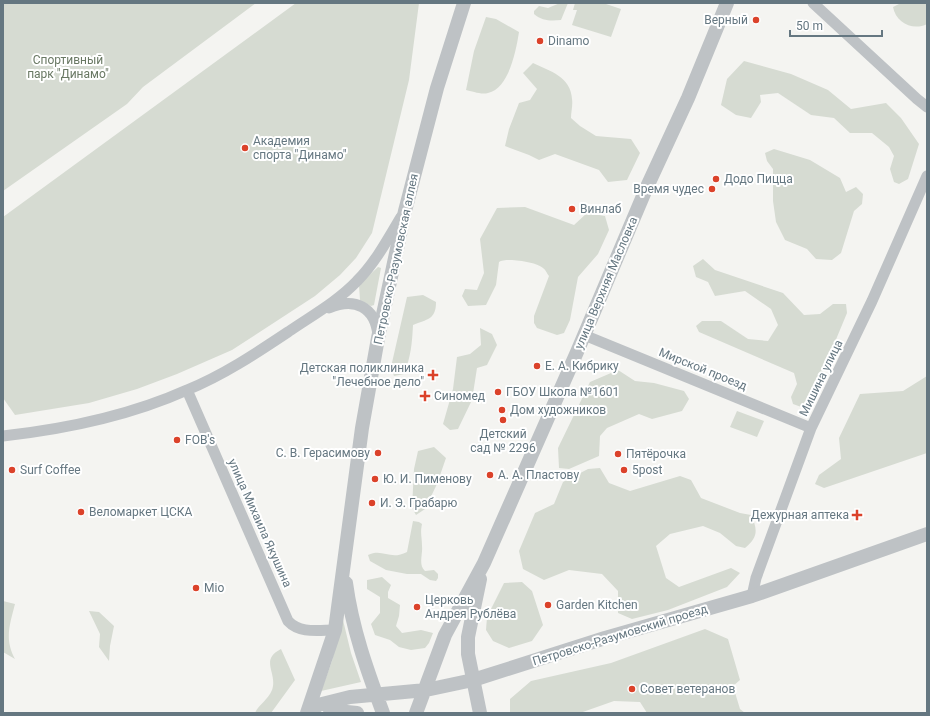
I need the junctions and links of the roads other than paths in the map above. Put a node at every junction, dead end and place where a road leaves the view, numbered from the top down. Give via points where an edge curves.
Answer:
1 (464, 3) edge
2 (727, 3) edge
3 (812, 3) edge
4 (927, 108) edge
5 (927, 176) edge
6 (405, 211) junction
7 (318, 312) junction
8 (584, 335) junction
9 (378, 338) junction
10 (187, 390) junction
11 (811, 428) junction
12 (3, 436) edge
13 (927, 534) edge
14 (484, 563) junction
15 (344, 566) junction
16 (752, 596) junction
17 (335, 630) junction
18 (473, 680) junction
19 (426, 690) junction
20 (376, 694) junction
21 (308, 713) edge
22 (330, 713) edge
23 (357, 713) edge
24 (383, 713) edge
25 (416, 713) edge
26 (480, 713) edge

1 - 6 street, Петровско-Разумовская аллея via 437,88
2 - 8 street, улица Верхняя Масловка
3 - 4 street
5 - 11 street, Мишина улица via 872,301
6 - 7 street via 369,268 349,288
6 - 9 street, Петровско-Разумовская аллея
7 - 9 street via 338,304 357,305 370,312 377,327
7 - 10 street via 261,350
8 - 11 street, Мирской проезд
8 - 14 street, улица Верхняя Масловка
9 - 15 street, Петровско-Разумовская аллея via 362,428
10 - 12 street via 150,405 112,416 80,424
10 - 17 street, улица Михаила Якушина via 288,621 300,630
11 - 16 street, Мишина улица via 756,578
13 - 16 street, Петровско-Разумовский проезд
14 - 18 street, улица Верхняя Масловка via 468,637
14 - 19 street, улица Верхняя Масловка via 446,635
15 - 17 street, Петровско-Разумовская аллея
15 - 20 street, Петровско-Разумовская аллея via 348,599 360,650
16 - 18 street, Петровско-Разумовский проезд via 605,638
17 - 21 street, Петровско-Разумовская аллея
18 - 19 street, Петровско-Разумовский проезд
18 - 26 street, улица Верхняя Масловка
19 - 20 street, Петровско-Разумовский проезд
19 - 25 street, улица Верхняя Масловка
20 - 21 street, Петровско-Разумовский проезд via 330,701 318,705
20 - 24 street, Петровско-Разумовская аллея
22 - 23 street

